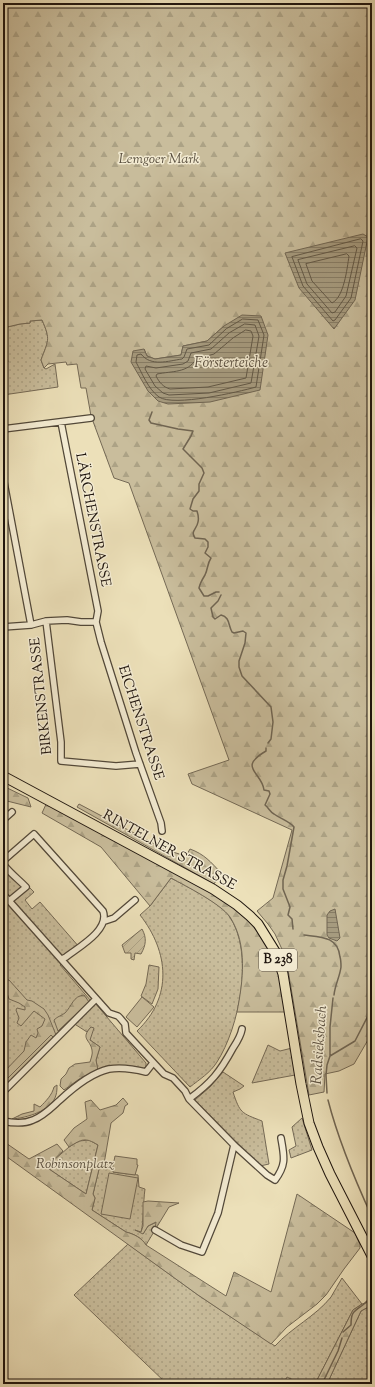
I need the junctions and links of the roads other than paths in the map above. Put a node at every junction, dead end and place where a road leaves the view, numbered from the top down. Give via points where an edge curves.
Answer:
1 (91, 418) dead end
2 (61, 422) junction
3 (3, 429) edge
4 (3, 477) edge
5 (46, 621) junction
6 (96, 622) junction
7 (31, 626) junction
8 (3, 627) edge
9 (140, 764) junction
10 (3, 776) edge
11 (12, 812) dead end
12 (3, 820) edge
13 (162, 830) dead end
14 (3, 861) edge
15 (3, 864) edge
16 (3, 894) edge
17 (135, 900) dead end
18 (9, 901) junction
19 (105, 921) junction
20 (62, 959) junction
21 (96, 999) junction
22 (242, 1029) dead end
23 (153, 1062) junction
24 (3, 1092) edge
25 (189, 1099) junction
26 (3, 1121) edge
27 (281, 1138) dead end
28 (234, 1145) junction
29 (155, 1230) dead end
30 (372, 1256) edge

1 - 2 street
2 - 3 street
2 - 6 street, LÄRCHENSTRASSE via 98,611
4 - 7 street
5 - 6 street
5 - 7 street
5 - 9 street, BIRKENSTRASSE via 61,742 61,761 116,766
6 - 9 street, EICHENSTRASSE
7 - 8 street
9 - 13 street, EICHENSTRASSE
10 - 30 main road, RINTELNER STRASSE / B 238 via 213,889 238,905 258,924 276,953 283,974 309,1123 330,1174
11 - 12 street
14 - 19 street via 34,834 103,912
15 - 18 street via 26,887
16 - 18 street
17 - 19 street via 114,918
18 - 20 street
19 - 20 street via 100,929
20 - 21 street
21 - 23 street via 109,1013 120,1018 125,1024 126,1033
21 - 24 street
22 - 25 street via 222,1069 209,1084
23 - 25 street via 164,1074 173,1078
23 - 26 street via 146,1072 119,1068 98,1073 70,1091 34,1120
25 - 28 street
27 - 28 street via 285,1160 281,1173 275,1180
28 - 29 street via 218,1213 202,1252

